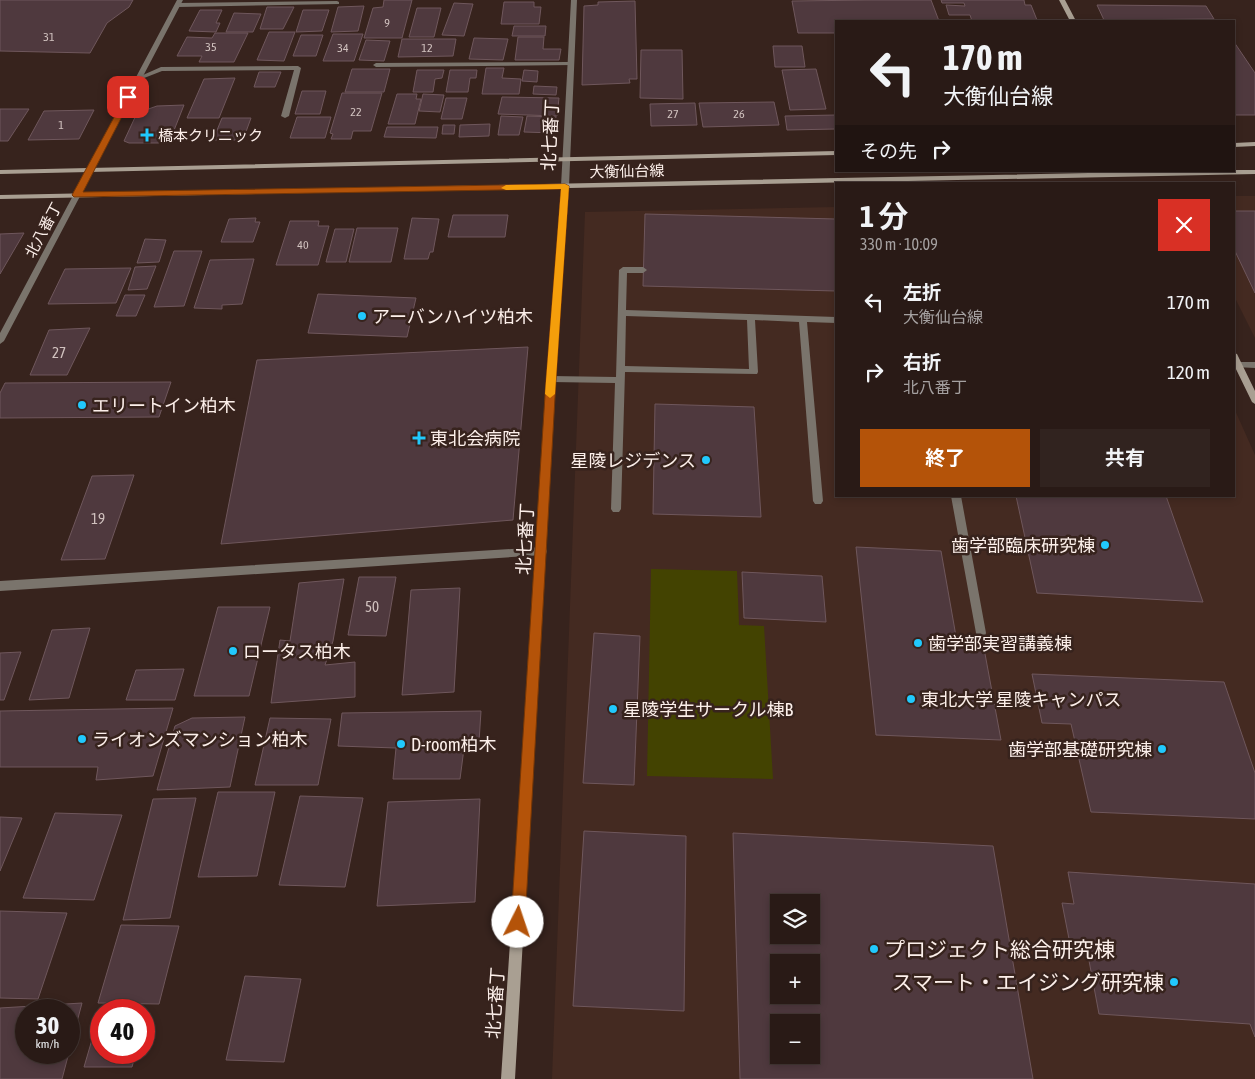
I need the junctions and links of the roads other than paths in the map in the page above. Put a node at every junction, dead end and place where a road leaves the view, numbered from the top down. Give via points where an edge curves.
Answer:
1 (574, 0) edge
2 (1062, 0) edge
3 (179, 2) edge
4 (337, 3) dead end
5 (1072, 20) edge
6 (571, 64) junction
7 (376, 65) dead end
8 (137, 79) junction
9 (284, 116) dead end
10 (1255, 144) edge
11 (1235, 145) edge
12 (835, 153) edge
13 (566, 159) junction
14 (90, 169) junction
15 (0, 172) edge
16 (1255, 172) edge
17 (1146, 173) edge
18 (876, 182) edge
19 (896, 182) edge
20 (835, 183) edge
21 (565, 186) junction
22 (77, 195) junction
23 (0, 197) edge
24 (643, 270) dead end
25 (622, 313) junction
26 (751, 317) junction
27 (803, 319) junction
28 (835, 320) edge
29 (0, 342) edge
30 (1235, 358) edge
31 (1238, 365) junction
32 (1255, 365) edge
33 (620, 369) junction
34 (551, 380) junction
35 (620, 380) junction
36 (1255, 400) edge
37 (956, 497) edge
38 (818, 500) dead end
39 (616, 509) dead end
40 (542, 551) junction
41 (0, 586) edge
42 (982, 633) dead end
43 (508, 1079) edge

1 - 6 street, 北七番丁
2 - 5 main road
3 - 4 street
3 - 8 street, 北八番丁
6 - 7 street
6 - 13 street, 北七番丁
8 - 9 street via 161,69 298,68
8 - 14 street, 北八番丁
10 - 11 main road
12 - 13 main road, 大衡仙台線
13 - 14 main road, 大衡仙台線
13 - 21 street, 北七番丁
14 - 15 main road, 大衡仙台線
14 - 22 street, 北八番丁
16 - 17 main road, 大衡仙台線
17 - 19 main road, 大衡仙台線
18 - 19 main road, 大衡仙台線
20 - 21 main road, 大衡仙台線
21 - 22 main road, 大衡仙台線
21 - 34 main road, 北七番丁
22 - 23 main road, 大衡仙台線
22 - 29 street, 北八番丁
24 - 25 street via 622,270
25 - 26 street
25 - 33 street
26 - 27 street
26 - 33 street via 754,372
27 - 28 street
27 - 38 street
30 - 31 main road
31 - 32 street
31 - 36 main road
33 - 35 street
34 - 35 street
34 - 40 main road, 北七番丁
35 - 39 street
37 - 42 street
40 - 41 street
40 - 43 main road, 北七番丁

